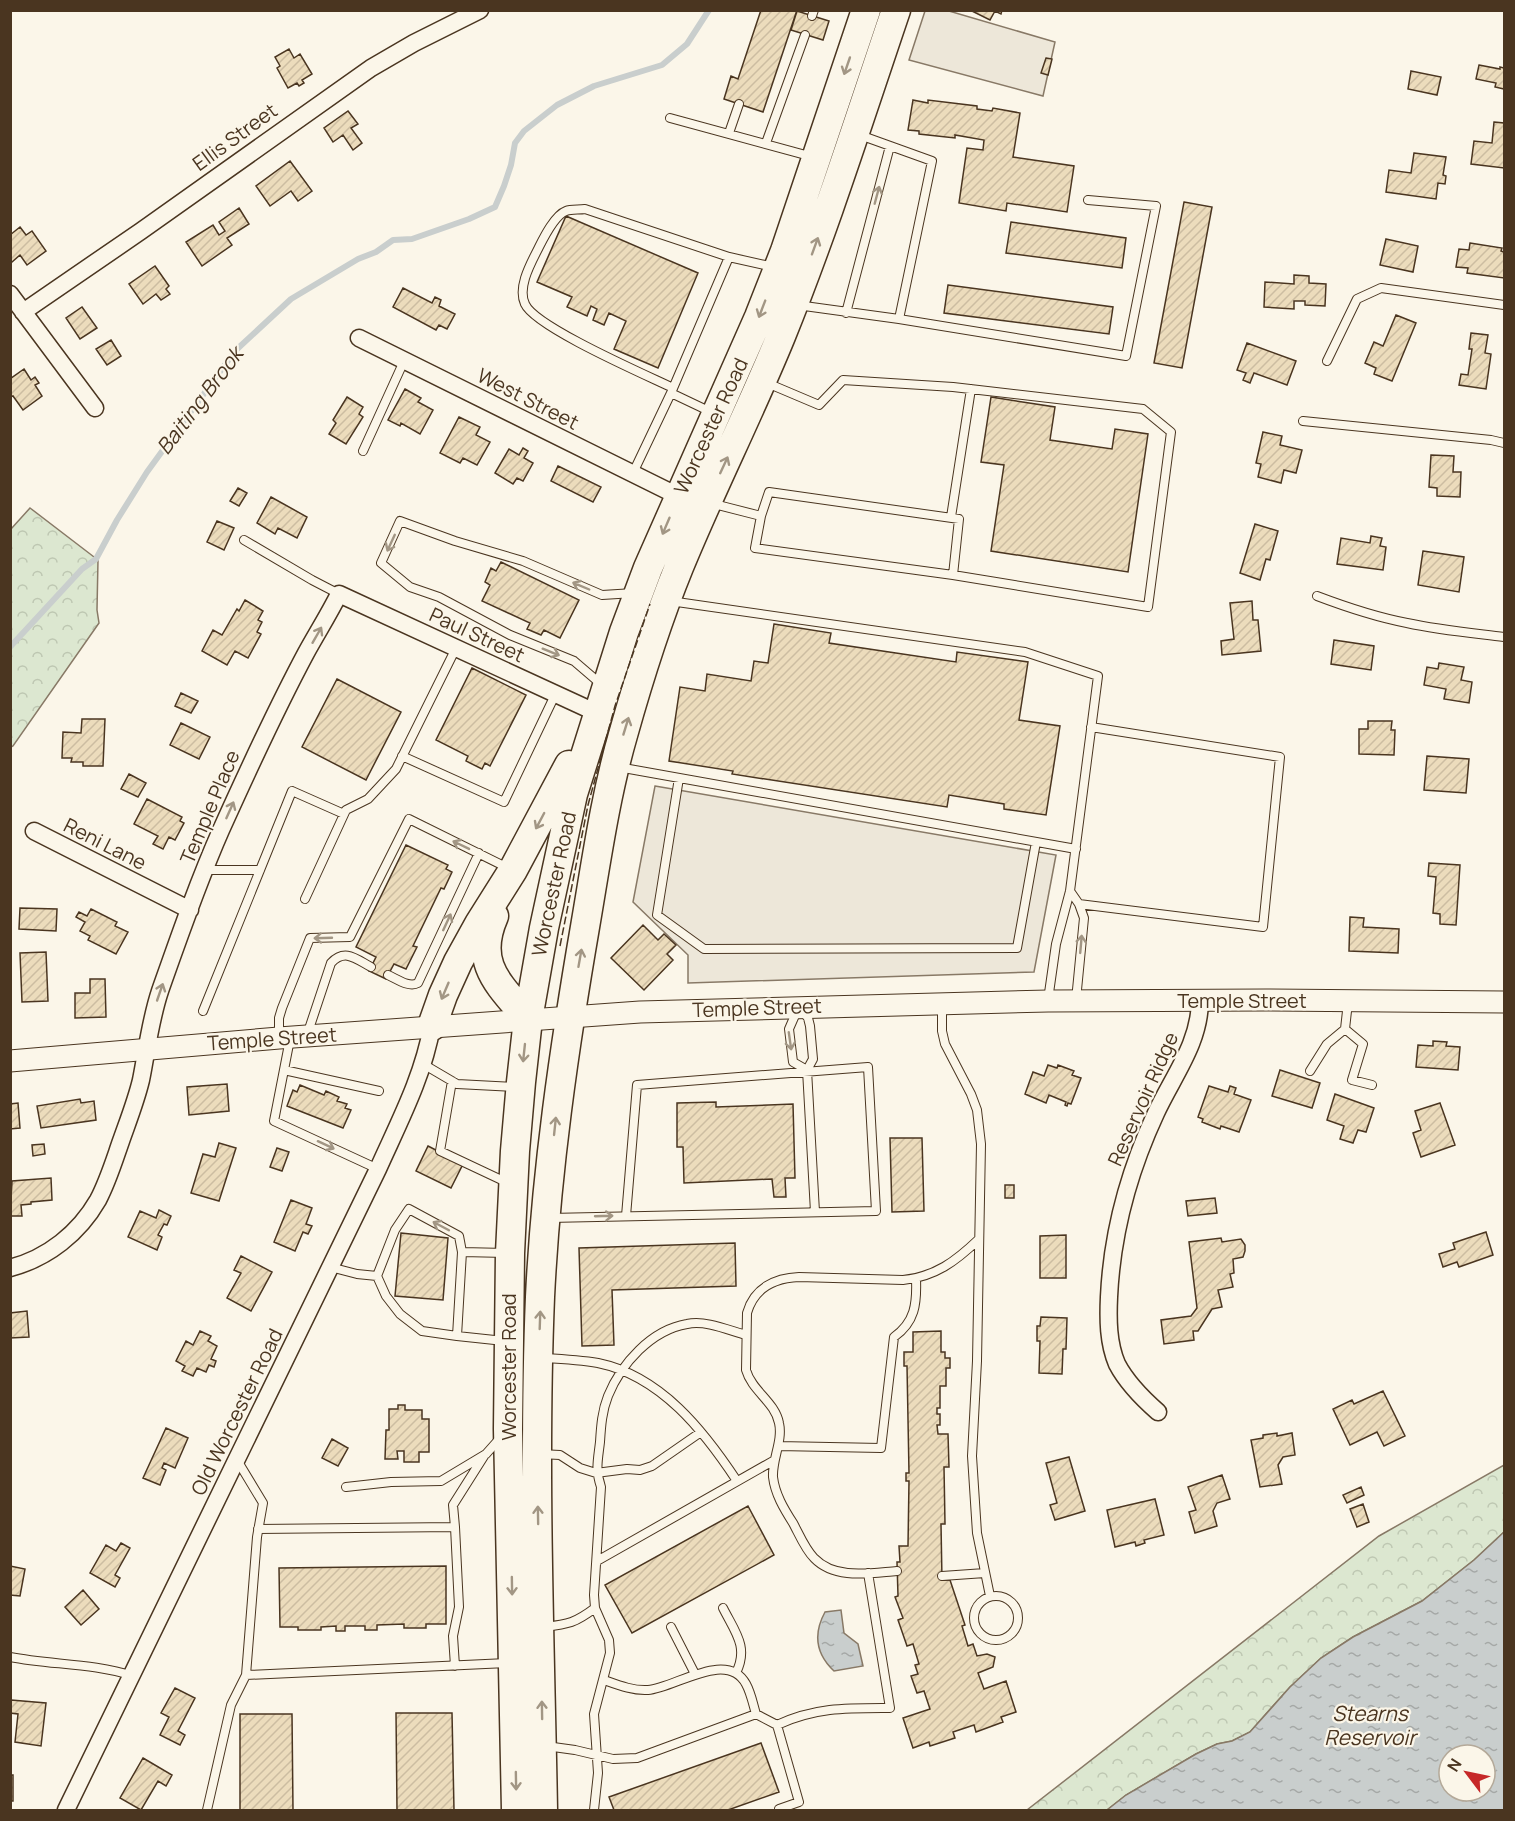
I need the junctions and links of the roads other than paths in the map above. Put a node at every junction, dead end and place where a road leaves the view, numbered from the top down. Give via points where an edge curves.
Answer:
1 (480, 10) edge
2 (866, 10) edge
3 (896, 10) edge
4 (805, 34) dead end
5 (739, 104) dead end
6 (670, 118) dead end
7 (729, 133) junction
8 (854, 133) junction
9 (766, 143) junction
10 (891, 146) junction
11 (816, 158) junction
12 (1088, 200) dead end
13 (729, 257) junction
14 (778, 268) junction
15 (10, 294) edge
16 (794, 304) junction
17 (1504, 305) edge
18 (23, 312) junction
19 (846, 313) junction
20 (899, 319) junction
21 (359, 338) dead end
22 (404, 361) junction
23 (1327, 361) dead end
24 (762, 381) junction
25 (971, 389) junction
26 (672, 390) junction
27 (95, 408) dead end
28 (717, 414) junction
29 (1303, 421) dead end
30 (1504, 443) edge
31 (363, 451) dead end
32 (632, 475) junction
33 (678, 496) junction
34 (707, 502) junction
35 (761, 516) junction
36 (951, 518) junction
37 (244, 540) dead end
38 (952, 575) junction
39 (638, 593) junction
40 (339, 594) junction
41 (1317, 596) dead end
42 (666, 600) junction
43 (1504, 638) edge
44 (456, 648) junction
45 (555, 695) junction
46 (602, 700) junction
47 (1091, 727) junction
48 (402, 756) junction
49 (615, 766) junction
50 (679, 778) junction
51 (344, 814) junction
52 (34, 831) dead end
53 (1036, 842) junction
54 (1076, 849) junction
55 (479, 853) junction
56 (205, 870) junction
57 (260, 870) junction
58 (513, 870) junction
59 (1070, 891) junction
60 (305, 899) dead end
61 (1079, 904) junction
62 (190, 910) junction
63 (371, 967) dead end
64 (388, 975) dead end
65 (1200, 1000) junction
66 (1048, 1001) junction
67 (1348, 1001) junction
68 (1076, 1002) junction
69 (1504, 1002) edge
70 (942, 1004) junction
71 (799, 1006) junction
72 (203, 1011) dead end
73 (570, 1016) junction
74 (528, 1019) junction
75 (432, 1026) junction
76 (1345, 1029) junction
77 (292, 1037) junction
78 (146, 1048) junction
79 (10, 1061) edge
80 (423, 1064) junction
81 (284, 1070) junction
82 (807, 1071) junction
83 (1310, 1071) dead end
84 (452, 1081) junction
85 (1372, 1085) dead end
86 (520, 1087) junction
87 (379, 1091) dead end
88 (378, 1169) junction
89 (513, 1185) junction
90 (814, 1212) junction
91 (626, 1216) junction
92 (546, 1218) junction
93 (978, 1239) junction
94 (462, 1252) junction
95 (510, 1253) junction
96 (330, 1267) junction
97 (10, 1268) edge
98 (377, 1276) junction
99 (916, 1279) junction
100 (746, 1335) junction
101 (457, 1336) junction
102 (509, 1341) junction
103 (538, 1358) junction
104 (622, 1371) junction
105 (1158, 1412) dead end
106 (508, 1429) junction
107 (700, 1432) junction
108 (778, 1446) junction
109 (486, 1454) junction
110 (537, 1454) junction
111 (237, 1460) junction
112 (773, 1461) junction
113 (596, 1473) junction
114 (737, 1481) junction
115 (346, 1487) dead end
116 (455, 1527) junction
117 (258, 1529) junction
118 (597, 1561) junction
119 (897, 1571) dead end
120 (868, 1573) junction
121 (985, 1573) junction
122 (942, 1576) dead end
123 (990, 1596) junction
124 (595, 1608) junction
125 (723, 1608) dead end
126 (540, 1627) junction
127 (671, 1627) dead end
128 (10, 1657) edge
129 (514, 1663) junction
130 (454, 1666) junction
131 (736, 1673) junction
132 (695, 1674) junction
133 (246, 1675) junction
134 (133, 1676) junction
135 (603, 1680) junction
136 (756, 1714) junction
137 (777, 1725) junction
138 (542, 1746) junction
139 (597, 1756) junction
140 (779, 1809) edge
141 (66, 1810) edge
142 (207, 1810) edge
143 (516, 1810) edge
144 (543, 1810) edge
145 (594, 1810) edge

1 - 18 street, Ellis Street via 363,72
2 -> 11 highway, Worcester Road
3 - 8 highway, Worcester Road
4 - 9 lane
5 - 7 lane
6 - 7 lane
7 - 9 lane
8 - 10 lane
16 -> 8 highway, Worcester Road
9 - 11 lane
19 -> 10 lane
10 - 20 lane via 932,161
11 - 14 highway, Worcester Road
12 - 20 lane via 1156,206 1126,356
13 - 14 lane
13 - 26 lane
13 - 26 lane via 585,209 561,214 532,260 523,288 525,304 535,317
14 -> 28 highway, Worcester Road
15 - 18 street
16 - 19 lane
16 - 24 highway, Worcester Road
17 - 23 lane via 1381,288 1357,299
18 - 27 street
19 - 20 lane
21 - 22 street, West Street
22 - 31 lane
22 - 32 street, West Street
24 - 25 lane via 819,405 843,380
34 -> 24 highway, Worcester Road
25 - 36 lane
25 - 38 lane via 1143,409 1171,432 1148,608
26 - 28 lane
26 - 32 lane
28 - 33 highway, Worcester Road
29 - 30 lane
32 - 33 street, West Street
33 -> 39 highway, Worcester Road
34 - 35 lane
34 - 42 highway, Worcester Road
35 - 36 lane via 769,492
35 - 38 lane via 755,548
36 - 38 lane via 958,519
37 - 40 lane
39 - 46 highway, Worcester Road
39 -> 46 lane via 602,595 523,561 400,521 381,563 410,587 574,661
40 - 44 street, Paul Street
56 -> 40 street, Temple Place via 269,726
41 - 43 lane via 1407,623
42 - 47 lane via 1025,652 1098,676
49 -> 42 highway, Worcester Road
44 - 45 street, Paul Street
44 - 48 lane
45 - 46 street, Paul Street
45 - 48 lane via 504,802
46 -> 58 highway
46 - 74 highway, Worcester Road via 573,794
47 - 54 lane
47 - 61 lane via 1280,757 1263,927
48 - 51 lane via 396,769 368,799
49 - 50 lane
73 -> 49 highway, Worcester Road
50 - 53 lane
50 - 53 lane via 657,915 704,949 1017,948
51 - 57 lane via 292,791
51 - 60 lane
52 - 62 street, Reni Lane
53 - 54 lane
54 - 59 lane
55 - 58 lane
64 -> 55 lane via 410,985 418,983
55 -> 77 lane via 409,819 350,937 310,938 279,1018
56 - 57 lane
56 - 62 street, Temple Place
57 - 72 lane
58 - 74 highway via 490,924 486,954 495,979
58 -> 75 highway via 458,962
59 - 61 lane
59 - 66 lane via 1056,944
68 -> 61 lane via 1084,918
78 -> 62 street, Temple Place via 154,1010
63 - 77 lane via 346,955 337,957
65 - 67 street, Temple Street
65 - 68 street, Temple Street
65 - 105 street, Reservoir Ridge via 1200,1016 1191,1046 1156,1113 1133,1169 1118,1225 1110,1277 1109,1329 1117,1362 1134,1388
66 - 68 street, Temple Street
66 - 70 street, Temple Street
67 - 69 street, Temple Street
67 - 76 lane
70 - 71 street, Temple Street
70 - 93 lane via 945,1044 971,1094 979,1126
71 - 73 street, Temple Street
71 - 82 lane via 810,1026 813,1059
71 -> 82 lane via 789,1029 793,1062
73 - 74 street, Temple Street
92 -> 73 highway, Worcester Road
74 - 75 street, Temple Street
74 -> 86 highway, Worcester Road
75 - 77 street, Temple Street
75 - 80 street, Old Worcester Road
76 - 83 lane via 1327,1044
76 - 85 lane via 1363,1044 1352,1080
77 - 78 street, Temple Street
77 - 81 lane
78 - 79 street, Temple Street
78 - 97 street, Temple Place via 138,1089 115,1158 88,1216 56,1247
80 - 84 lane
80 - 88 street, Old Worcester Road
81 - 87 lane
81 -> 88 lane via 274,1121
82 - 90 lane
82 - 90 lane via 868,1066 876,1210
82 - 91 lane via 637,1085
84 - 86 lane
84 - 89 lane via 440,1151
86 - 89 highway, Worcester Road
88 - 96 street, Old Worcester Road
89 - 95 highway, Worcester Road
90 - 91 lane
92 -> 91 lane
103 -> 92 highway, Worcester Road
93 - 99 lane via 946,1267
93 - 121 lane via 978,1350 972,1456 977,1533
94 - 95 lane
94 -> 98 lane via 459,1236 409,1209 395,1230
94 - 101 lane
95 - 102 highway, Worcester Road
96 - 98 lane
96 - 111 street, Old Worcester Road
98 - 101 lane via 400,1314 422,1331
99 - 100 lane via 799,1277 776,1281 760,1290 750,1305
99 - 108 lane via 915,1309 909,1323 894,1337 881,1448
100 - 104 lane via 689,1323 657,1336
100 - 108 lane via 748,1377 775,1412 779,1423
101 - 102 lane
102 - 106 highway, Worcester Road
103 - 104 lane via 600,1364
103 - 110 highway, Worcester Road
104 - 107 lane via 674,1402
104 - 113 lane via 603,1412
106 - 109 lane
106 -> 129 highway, Worcester Road
107 - 113 lane via 652,1466
107 - 114 lane
108 - 112 lane
109 - 115 lane via 441,1481
109 - 116 lane via 453,1505
110 - 113 lane via 560,1455
126 -> 110 highway, Worcester Road
111 - 117 lane via 263,1503
111 - 134 street, Old Worcester Road
112 - 114 lane
112 - 120 lane via 776,1492 813,1557 835,1571
113 - 118 lane via 602,1487
114 - 118 lane
116 - 117 lane
116 - 130 lane via 459,1607 453,1636
117 - 133 lane
118 - 124 lane
119 - 120 lane
120 - 137 lane via 890,1708 837,1708 797,1715
121 - 122 lane
121 - 123 lane
123 - 123 lane via 978,1604 974,1625 989,1640 1003,1640 1015,1630 1018,1615 1011,1602
124 - 126 lane via 568,1624
124 - 135 lane via 609,1640
125 - 131 lane via 743,1655
138 -> 126 highway, Worcester Road
127 - 132 lane
128 - 134 lane via 107,1668
129 - 130 lane
129 -> 143 highway, Worcester Road
130 - 133 lane
131 - 132 lane via 725,1669
131 - 136 lane via 745,1682
132 - 135 lane via 649,1690
133 - 142 lane via 231,1706
134 - 141 street, Old Worcester Road
135 - 139 lane via 594,1714
136 - 137 lane
136 - 139 lane via 637,1758
137 - 140 lane via 799,1802
138 - 139 lane
138 - 144 highway, Worcester Road
139 - 145 lane

